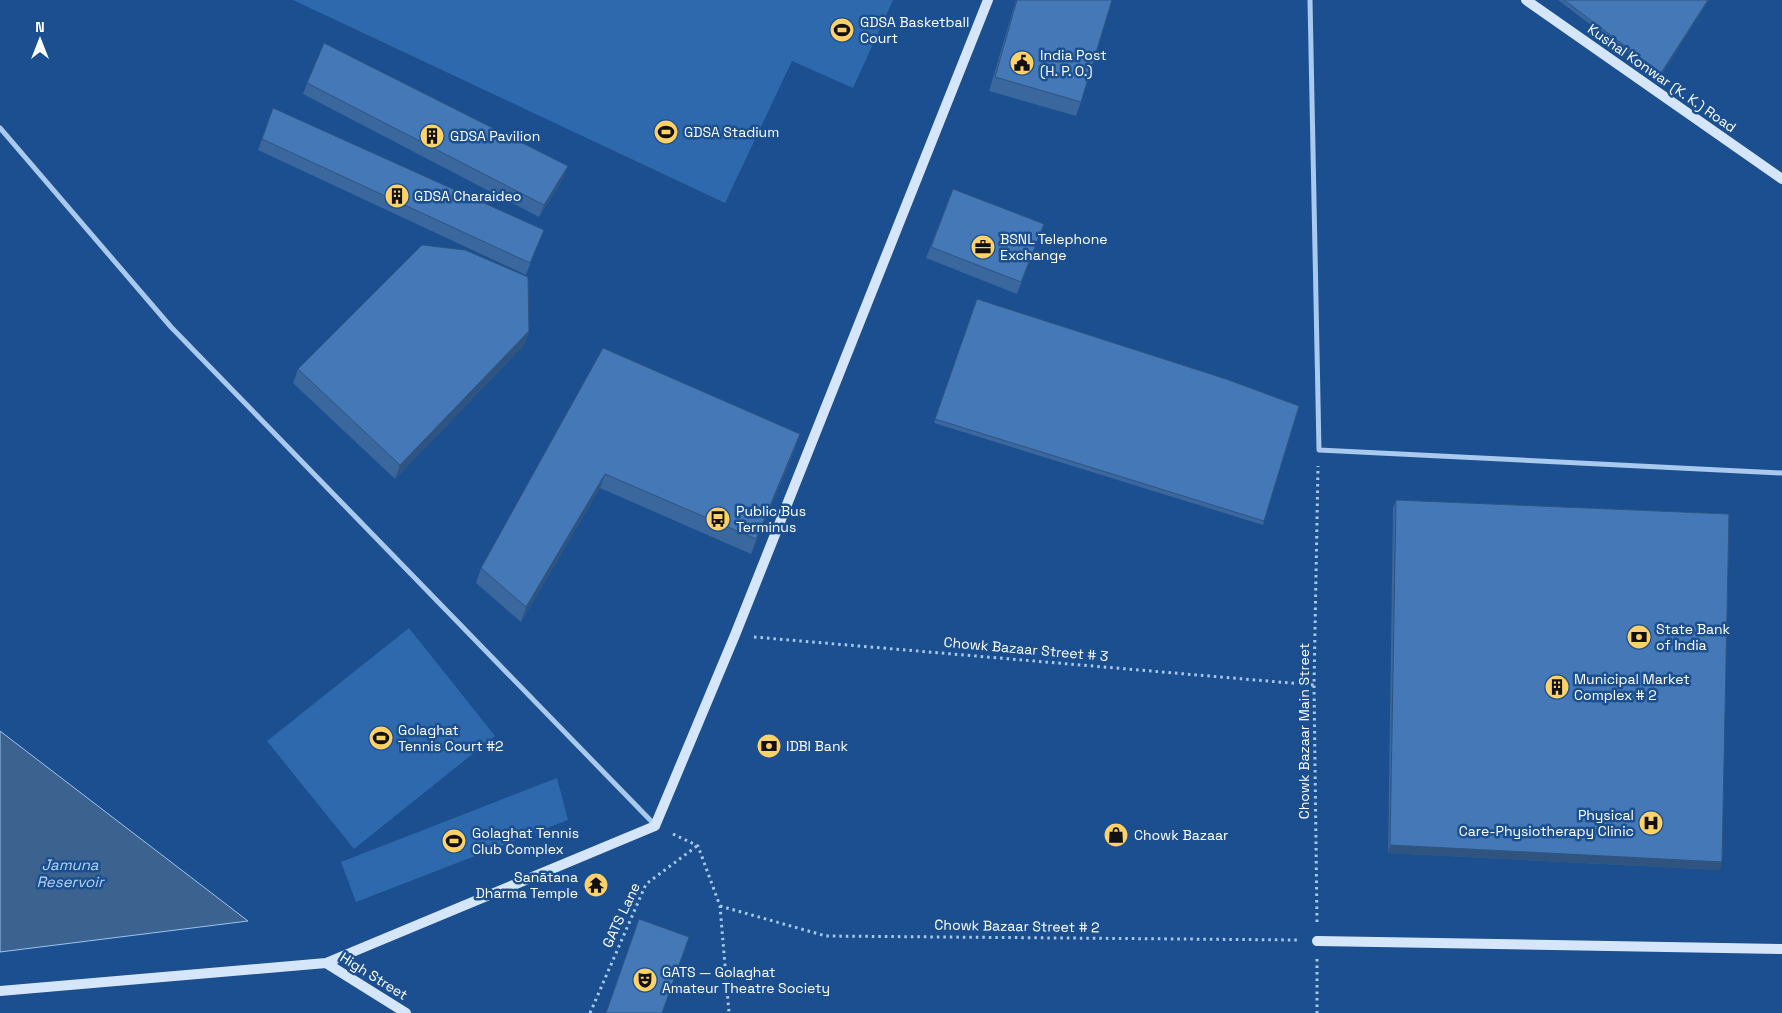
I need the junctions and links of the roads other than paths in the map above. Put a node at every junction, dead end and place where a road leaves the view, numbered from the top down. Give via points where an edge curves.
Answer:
1 (988, 0) edge
2 (1310, 0) edge
3 (1526, 0) edge
4 (0, 128) edge
5 (1782, 179) edge
6 (1782, 473) edge
7 (655, 826) junction
8 (1317, 941) road end
9 (1782, 949) edge
10 (326, 963) junction
11 (0, 991) edge
12 (406, 1013) edge

1 - 7 main road via 735,635
2 - 6 street via 1319,450
3 - 5 main road, Kushal Konwar (K. K.) Road
4 - 7 street via 171,327
7 - 10 main road
8 - 9 main road
10 - 11 main road
10 - 12 main road, High Street

